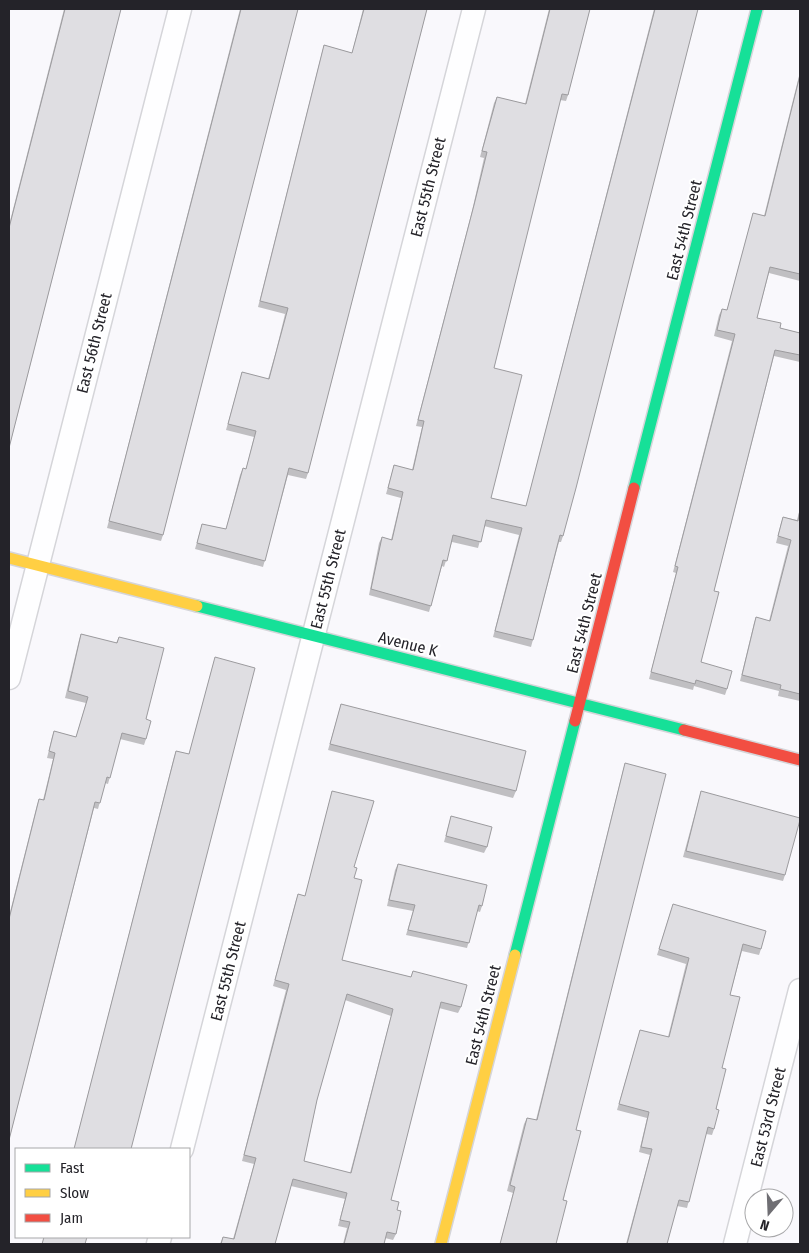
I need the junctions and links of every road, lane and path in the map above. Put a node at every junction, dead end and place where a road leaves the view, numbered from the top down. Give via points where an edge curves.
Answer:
1 (180, 9) edge
2 (474, 9) edge
3 (757, 9) edge
4 (9, 558) edge
5 (37, 566) junction
6 (313, 637) junction
7 (9, 678) edge
8 (579, 704) junction
9 (800, 760) edge
10 (800, 990) edge
11 (182, 1148) edge
12 (441, 1244) edge
13 (735, 1244) edge

1 - 5 street, East 56th Street
2 - 6 street, East 55th Street
3 - 8 street, East 54th Street
4 - 5 street, Avenue K
5 - 6 street, Avenue K
5 - 7 street, East 56th Street
6 - 8 street, Avenue K
6 - 11 street, East 55th Street
8 - 9 street, Avenue K
8 - 12 street, East 54th Street
10 - 13 street, East 53rd Street

